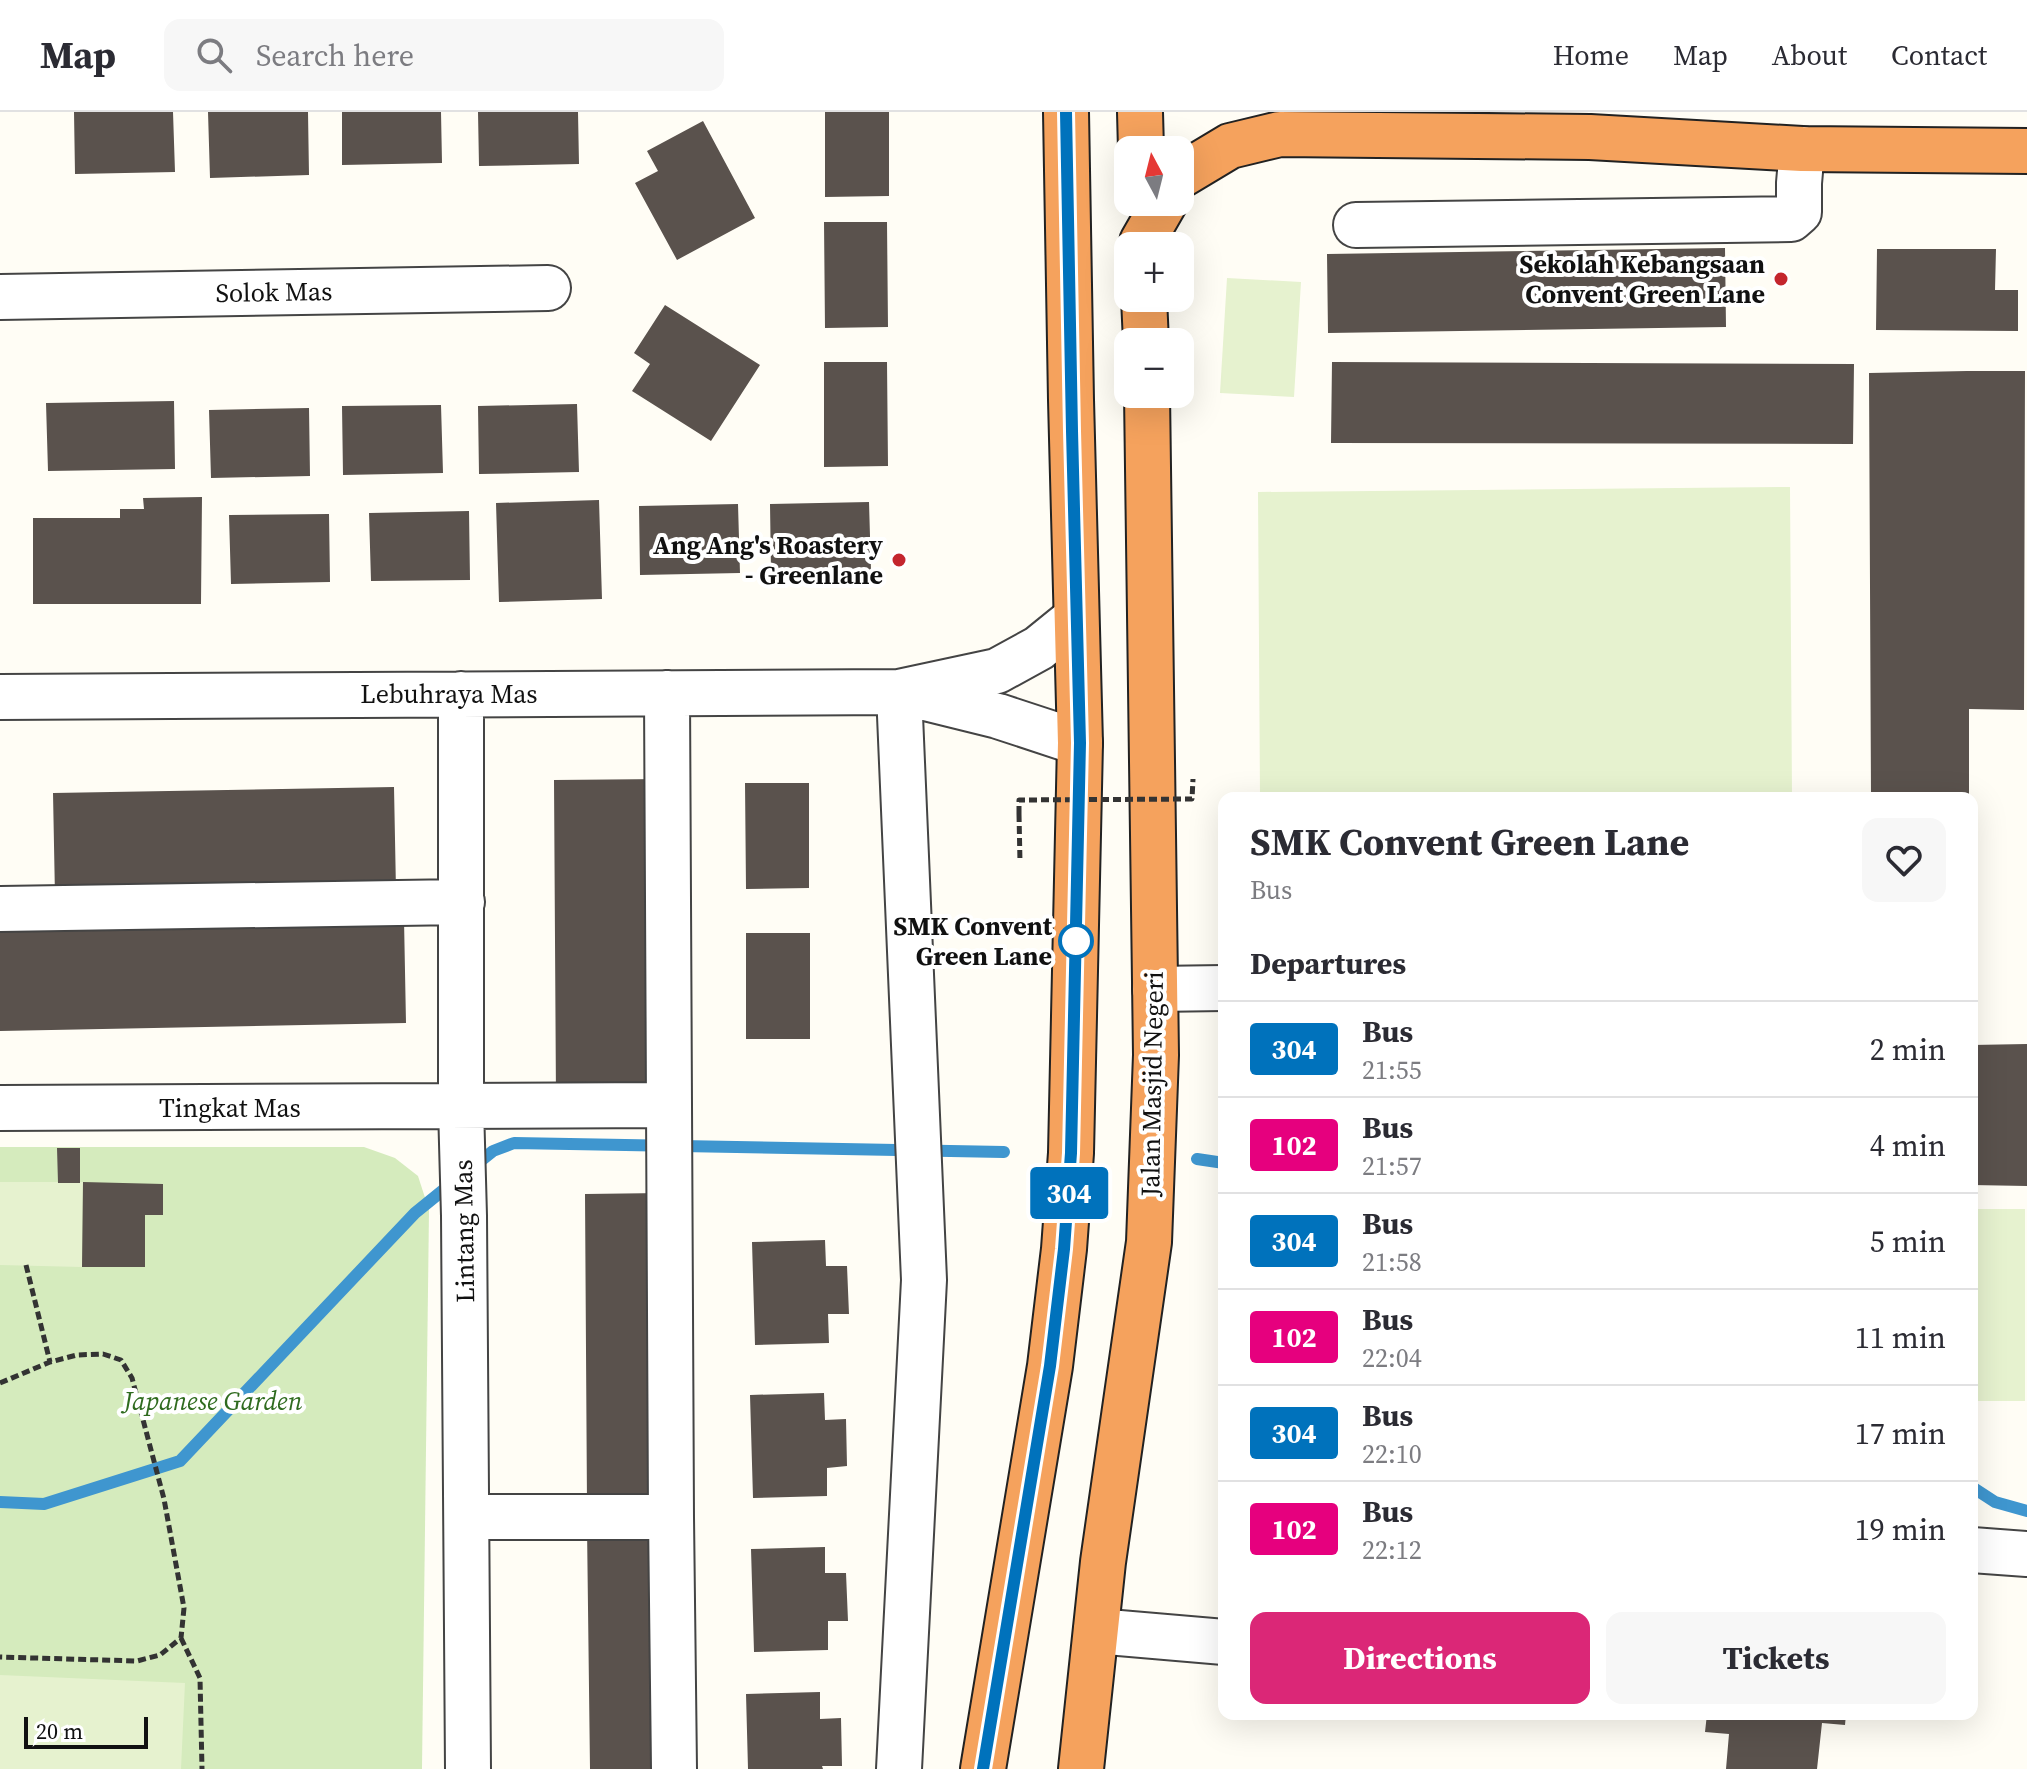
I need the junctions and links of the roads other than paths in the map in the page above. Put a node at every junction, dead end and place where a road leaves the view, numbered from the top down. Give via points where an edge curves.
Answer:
1 (1066, 112) edge
2 (1140, 112) edge
3 (1490, 112) edge
4 (1141, 136) edge
5 (1590, 137) junction
6 (1802, 149) junction
7 (2027, 151) edge
8 (1194, 168) edge
9 (1356, 225) dead end
10 (548, 288) dead end
11 (0, 297) edge
12 (1147, 408) edge
13 (1076, 618) junction
14 (899, 692) junction
15 (667, 693) junction
16 (461, 694) junction
17 (0, 697) edge
18 (1080, 743) junction
19 (462, 902) junction
20 (0, 909) edge
21 (1218, 988) edge
22 (1155, 989) junction
23 (461, 1107) junction
24 (0, 1108) edge
25 (670, 1111) junction
26 (467, 1517) junction
27 (671, 1517) junction
28 (1978, 1550) edge
29 (2027, 1554) edge
30 (1096, 1631) junction
31 (1218, 1641) edge
32 (1077, 1763) edge
33 (468, 1769) edge
34 (674, 1769) edge
35 (899, 1769) edge
36 (983, 1769) edge

1 - 13 highway
2 - 4 highway
3 - 5 highway
5 - 6 highway
5 - 8 highway via 1280,134 1230,146
6 - 7 highway
6 - 9 street via 1799,212 1791,219
10 - 11 street, Solok Mas
12 - 22 highway, Jalan Masjid Negeri
13 - 14 street, Lebuhraya Mas via 1039,648 997,671
13 - 18 highway
14 - 15 street, Lebuhraya Mas
14 - 18 street, Lebuhraya Mas
14 - 35 street via 924,1280
15 - 16 street, Lebuhraya Mas
15 - 25 street
16 - 17 street, Lebuhraya Mas
16 - 19 street, Lintang Mas
18 - 36 highway via 1064,1249 1050,1366
19 - 20 street
19 - 23 street, Lintang Mas
21 - 22 street
22 - 30 highway, Jalan Masjid Negeri via 1149,1242
23 - 24 street, Tingkat Mas
23 - 25 street, Tingkat Mas
23 - 26 street, Lintang Mas
25 - 27 street
26 - 27 street
26 - 33 street, Lintang Mas
27 - 34 street
28 - 29 street
30 - 31 street
30 - 32 highway, Jalan Masjid Negeri

